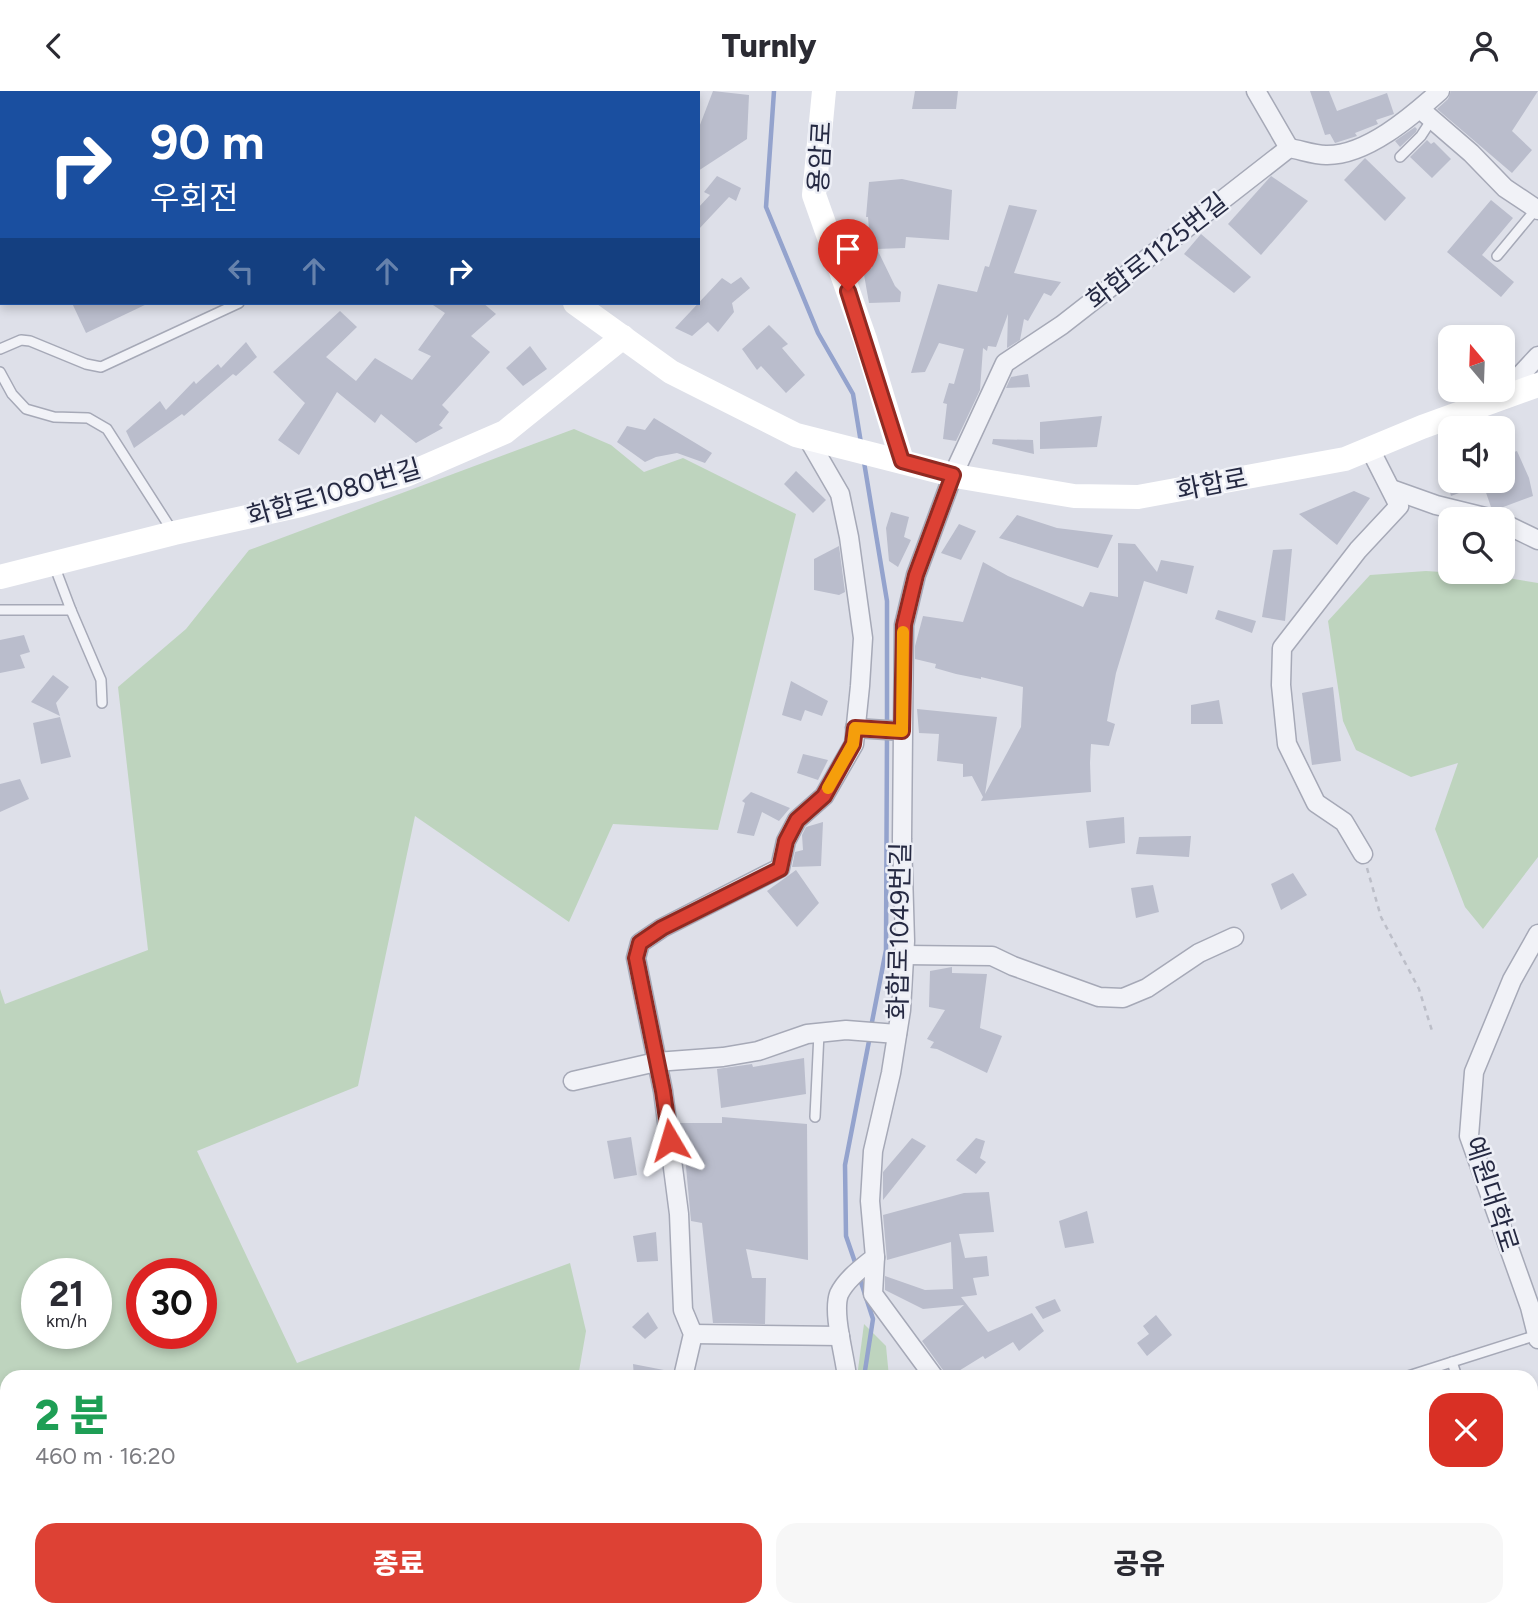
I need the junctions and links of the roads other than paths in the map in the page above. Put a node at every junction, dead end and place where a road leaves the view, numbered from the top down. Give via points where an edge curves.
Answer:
1 (824, 91) edge
2 (1256, 91) edge
3 (1440, 91) edge
4 (1426, 114) junction
5 (1289, 148) junction
6 (1400, 157) dead end
7 (1537, 210) edge
8 (1497, 256) dead end
9 (235, 305) edge
10 (578, 305) edge
11 (623, 337) junction
12 (0, 349) edge
13 (1538, 356) edge
14 (0, 372) edge
15 (1516, 380) edge
16 (1538, 385) edge
17 (1516, 393) edge
18 (1490, 403) edge
19 (807, 437) junction
20 (1370, 449) junction
21 (902, 461) junction
22 (953, 475) junction
23 (1391, 489) junction
24 (1444, 507) edge
25 (1515, 529) edge
26 (174, 533) junction
27 (1538, 540) edge
28 (53, 563) junction
29 (0, 577) edge
30 (0, 610) edge
31 (71, 610) junction
32 (102, 703) dead end
33 (860, 728) junction
34 (900, 730) junction
35 (1363, 855) road end
36 (1538, 934) edge
37 (1234, 937) dead end
38 (904, 955) junction
39 (819, 1033) junction
40 (889, 1033) junction
41 (656, 1062) junction
42 (573, 1081) dead end
43 (815, 1117) dead end
44 (865, 1265) junction
45 (693, 1334) junction
46 (840, 1336) junction
47 (1537, 1337) edge
48 (1452, 1363) junction
49 (685, 1370) edge
50 (846, 1370) edge
51 (929, 1370) edge
52 (1428, 1370) edge
53 (1454, 1370) edge

1 - 21 street, 용암로 via 814,195
2 - 5 street
3 - 4 street
4 - 5 street via 1352,150 1328,155
4 - 6 lane via 1420,137
4 - 7 street via 1505,188
5 - 22 street, 화합로1125번길 via 1062,325 1005,363
7 - 8 lane
9 - 12 lane via 102,367 30,341
10 - 11 street
11 - 19 street via 671,372
11 - 26 street, 화합로1080번길 via 505,432 456,454 406,475 302,505
13 - 15 street
14 - 26 lane via 26,409 46,416 88,418 107,429
16 - 17 street, 화합로
18 - 20 street, 화합로
19 - 21 street, 화합로
19 - 33 street via 840,494 849,537 863,638
20 - 22 street, 화합로 via 1345,459 1138,498 1073,496
20 - 23 street
21 - 22 street, 화합로
22 - 34 street, 화합로1049번길 via 916,575 904,625
23 - 24 street
23 - 35 street via 1399,506 1358,550 1282,648 1287,744 1316,803 1344,822
25 - 27 street
26 - 28 street, 화합로1080번길
28 - 29 street, 화합로1080번길
28 - 31 lane
30 - 31 lane
31 - 32 lane via 101,680
33 - 34 street
33 - 41 street via 824,796 797,820 786,841 780,869 640,943 636,958
34 - 38 street, 화합로1049번길
36 - 47 street, 예원대학로 via 1512,980 1474,1072 1469,1136
37 - 38 street via 1123,998 1099,997 992,956
38 - 40 street, 화합로1049번길
39 - 40 street
39 - 41 street via 758,1051
39 - 43 lane
40 - 44 street, 화합로1049번길 via 891,1073 873,1151
41 - 42 street
41 - 45 street via 679,1214 683,1310
44 - 46 street via 839,1294
44 - 51 street, 화합로1049번길 via 873,1294
45 - 46 street
45 - 49 street
46 - 50 street
47 - 48 lane
48 - 52 lane
48 - 53 lane

